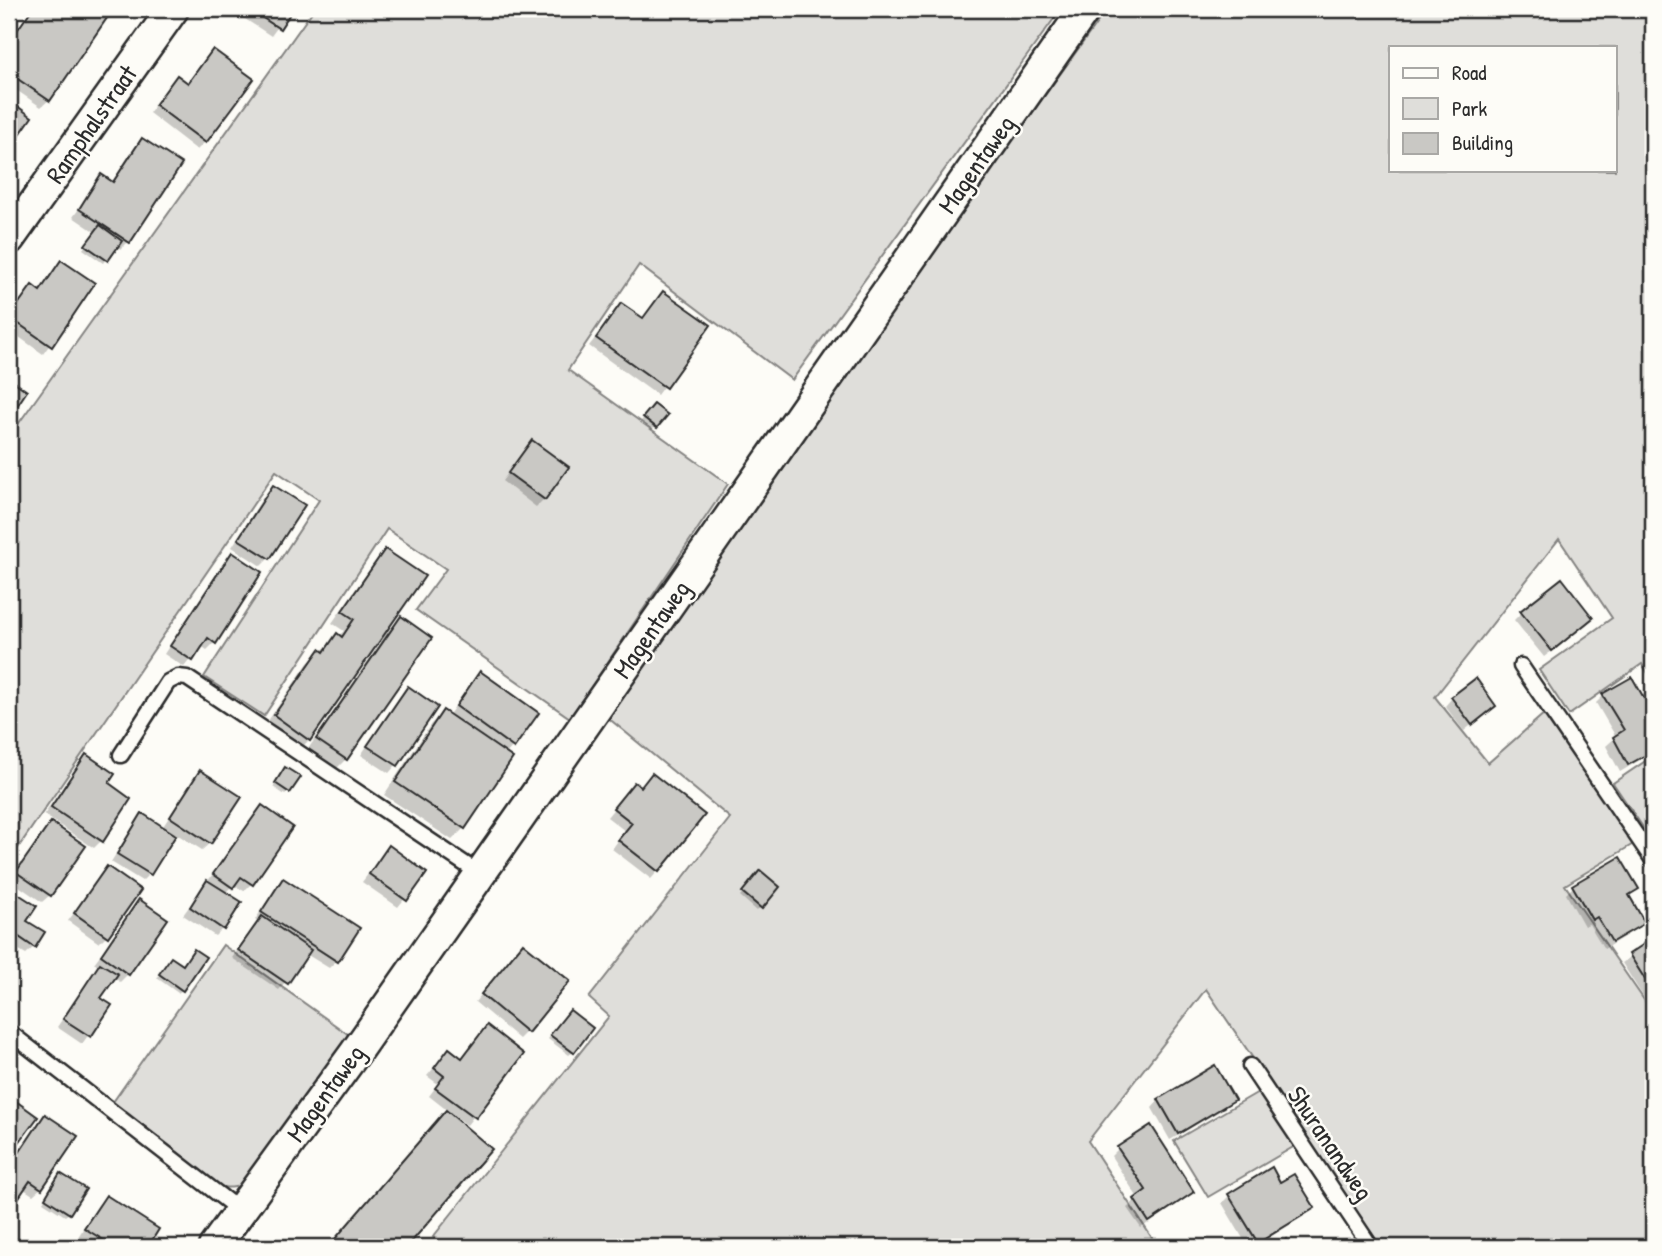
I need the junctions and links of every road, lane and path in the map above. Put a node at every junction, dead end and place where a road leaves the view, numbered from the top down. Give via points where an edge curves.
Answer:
1 (173, 9) edge
2 (1085, 9) edge
3 (9, 239) edge
4 (1521, 666) dead end
5 (121, 755) dead end
6 (1653, 860) edge
7 (481, 874) junction
8 (9, 1032) edge
9 (1250, 1066) dead end
10 (240, 1211) junction
11 (214, 1247) edge
12 (1371, 1247) edge

1 - 3 street, Ramphalstraat
2 - 7 street, Magentaweg
4 - 6 lane
5 - 7 lane via 168,682 187,678
7 - 10 street, Magentaweg
8 - 10 lane
9 - 12 lane, Shuranandweg
10 - 11 street, Magentaweg

